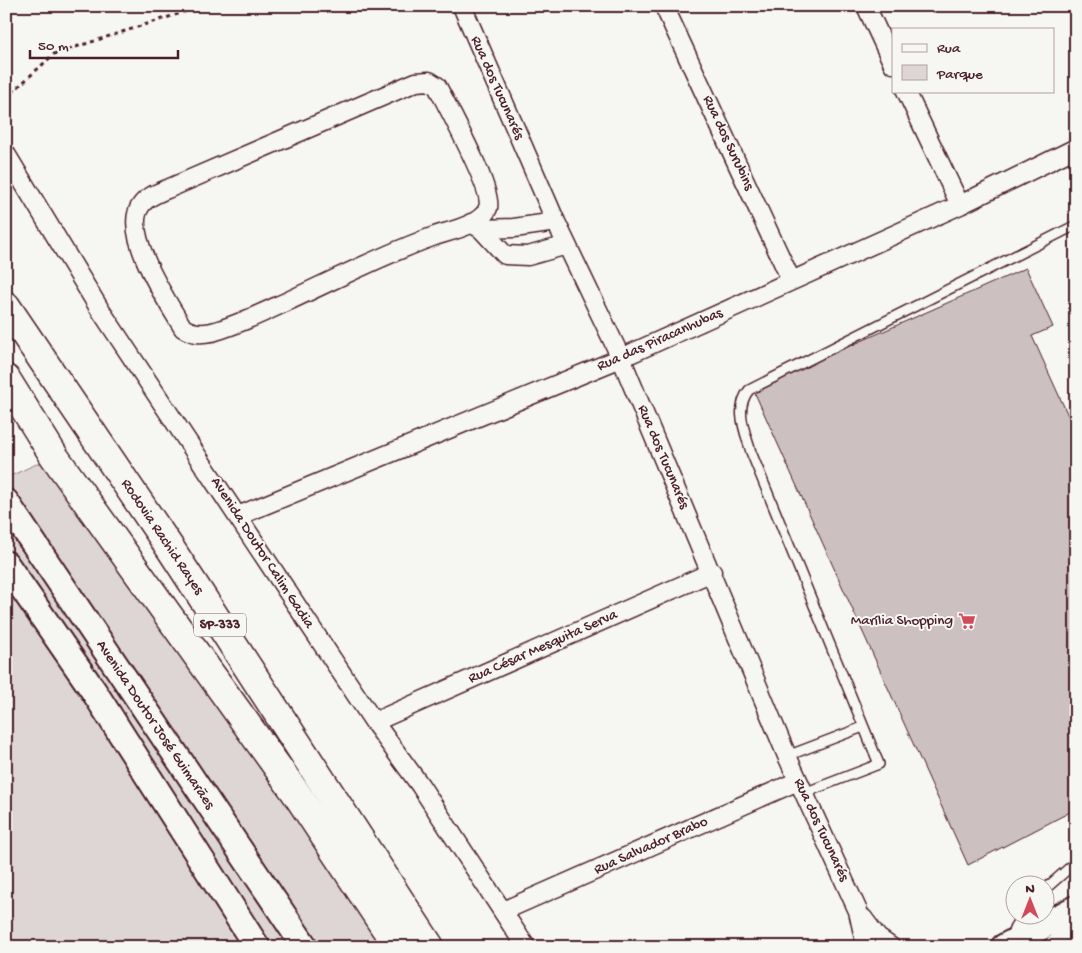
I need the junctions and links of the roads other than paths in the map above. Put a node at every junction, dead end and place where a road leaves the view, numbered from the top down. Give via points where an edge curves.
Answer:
1 (462, 6) edge
2 (664, 6) edge
3 (866, 6) edge
4 (892, 62) edge
5 (906, 92) edge
6 (1076, 148) edge
7 (6, 154) edge
8 (960, 205) junction
9 (556, 222) junction
10 (1076, 225) edge
11 (476, 226) junction
12 (567, 245) junction
13 (790, 280) junction
14 (6, 306) edge
15 (621, 358) junction
16 (6, 379) edge
17 (6, 502) edge
18 (238, 516) junction
19 (6, 564) edge
20 (712, 572) junction
21 (374, 722) junction
22 (863, 727) junction
23 (787, 756) junction
24 (801, 787) junction
25 (1076, 862) edge
26 (1054, 881) edge
27 (1076, 908) edge
28 (504, 911) junction
29 (858, 911) junction
30 (1015, 926) edge
31 (1076, 934) edge
32 (1006, 946) edge
33 (257, 947) edge
34 (305, 947) edge
35 (398, 947) edge
36 (430, 947) edge
37 (526, 947) edge
38 (866, 947) edge
39 (891, 947) edge
40 (1057, 947) edge

1 - 9 street, Rua dos Tucunarés
2 - 13 street, Rua dos Surubins
3 - 4 street
5 - 8 street
6 - 8 street, Rua das Piracanhubas
7 - 18 street, Avenida Doutor Calim Gadia via 99,308
8 - 13 street, Rua das Piracanhubas
9 - 11 street via 514,228
9 - 12 street, Rua dos Tucunarés
10 - 22 lane via 749,390 743,398 741,419 751,452
11 - 11 street via 414,244 248,319 212,332 194,334 183,328 165,298 140,247 135,219 140,205 149,197 416,82 429,81 437,86 482,178 489,206
11 - 12 street via 505,254 528,256
12 - 15 street, Rua dos Tucunarés
13 - 15 street, Rua das Piracanhubas
14 - 36 highway, Rodovia Rachid Rayes / SP-333 via 172,551
15 - 18 street, Rua das Piracanhubas
15 - 20 street, Rua dos Tucunarés
16 - 35 highway, SP-333 via 54,456 296,794
17 - 34 main road, Avenida Doutor José Guimarães
18 - 21 street, Avenida Doutor Calim Gadia
19 - 33 main road via 93,690
20 - 21 street, Rua César Mesquita Serva
20 - 23 street, Rua dos Tucunarés
21 - 28 street, Avenida Doutor Calim Gadia
22 - 23 lane
22 - 24 lane via 880,764
23 - 24 street, Rua dos Tucunarés
24 - 28 street, Rua Salvador Brabo
24 - 29 street, Rua dos Tucunarés
25 - 26 lane
27 - 32 main road
28 - 37 street, Avenida Doutor Calim Gadia
29 - 38 street, Rua dos Tucunarés
29 - 39 street, Rua dos Tucunarés via 878,938
30 - 32 lane
31 - 40 main road

